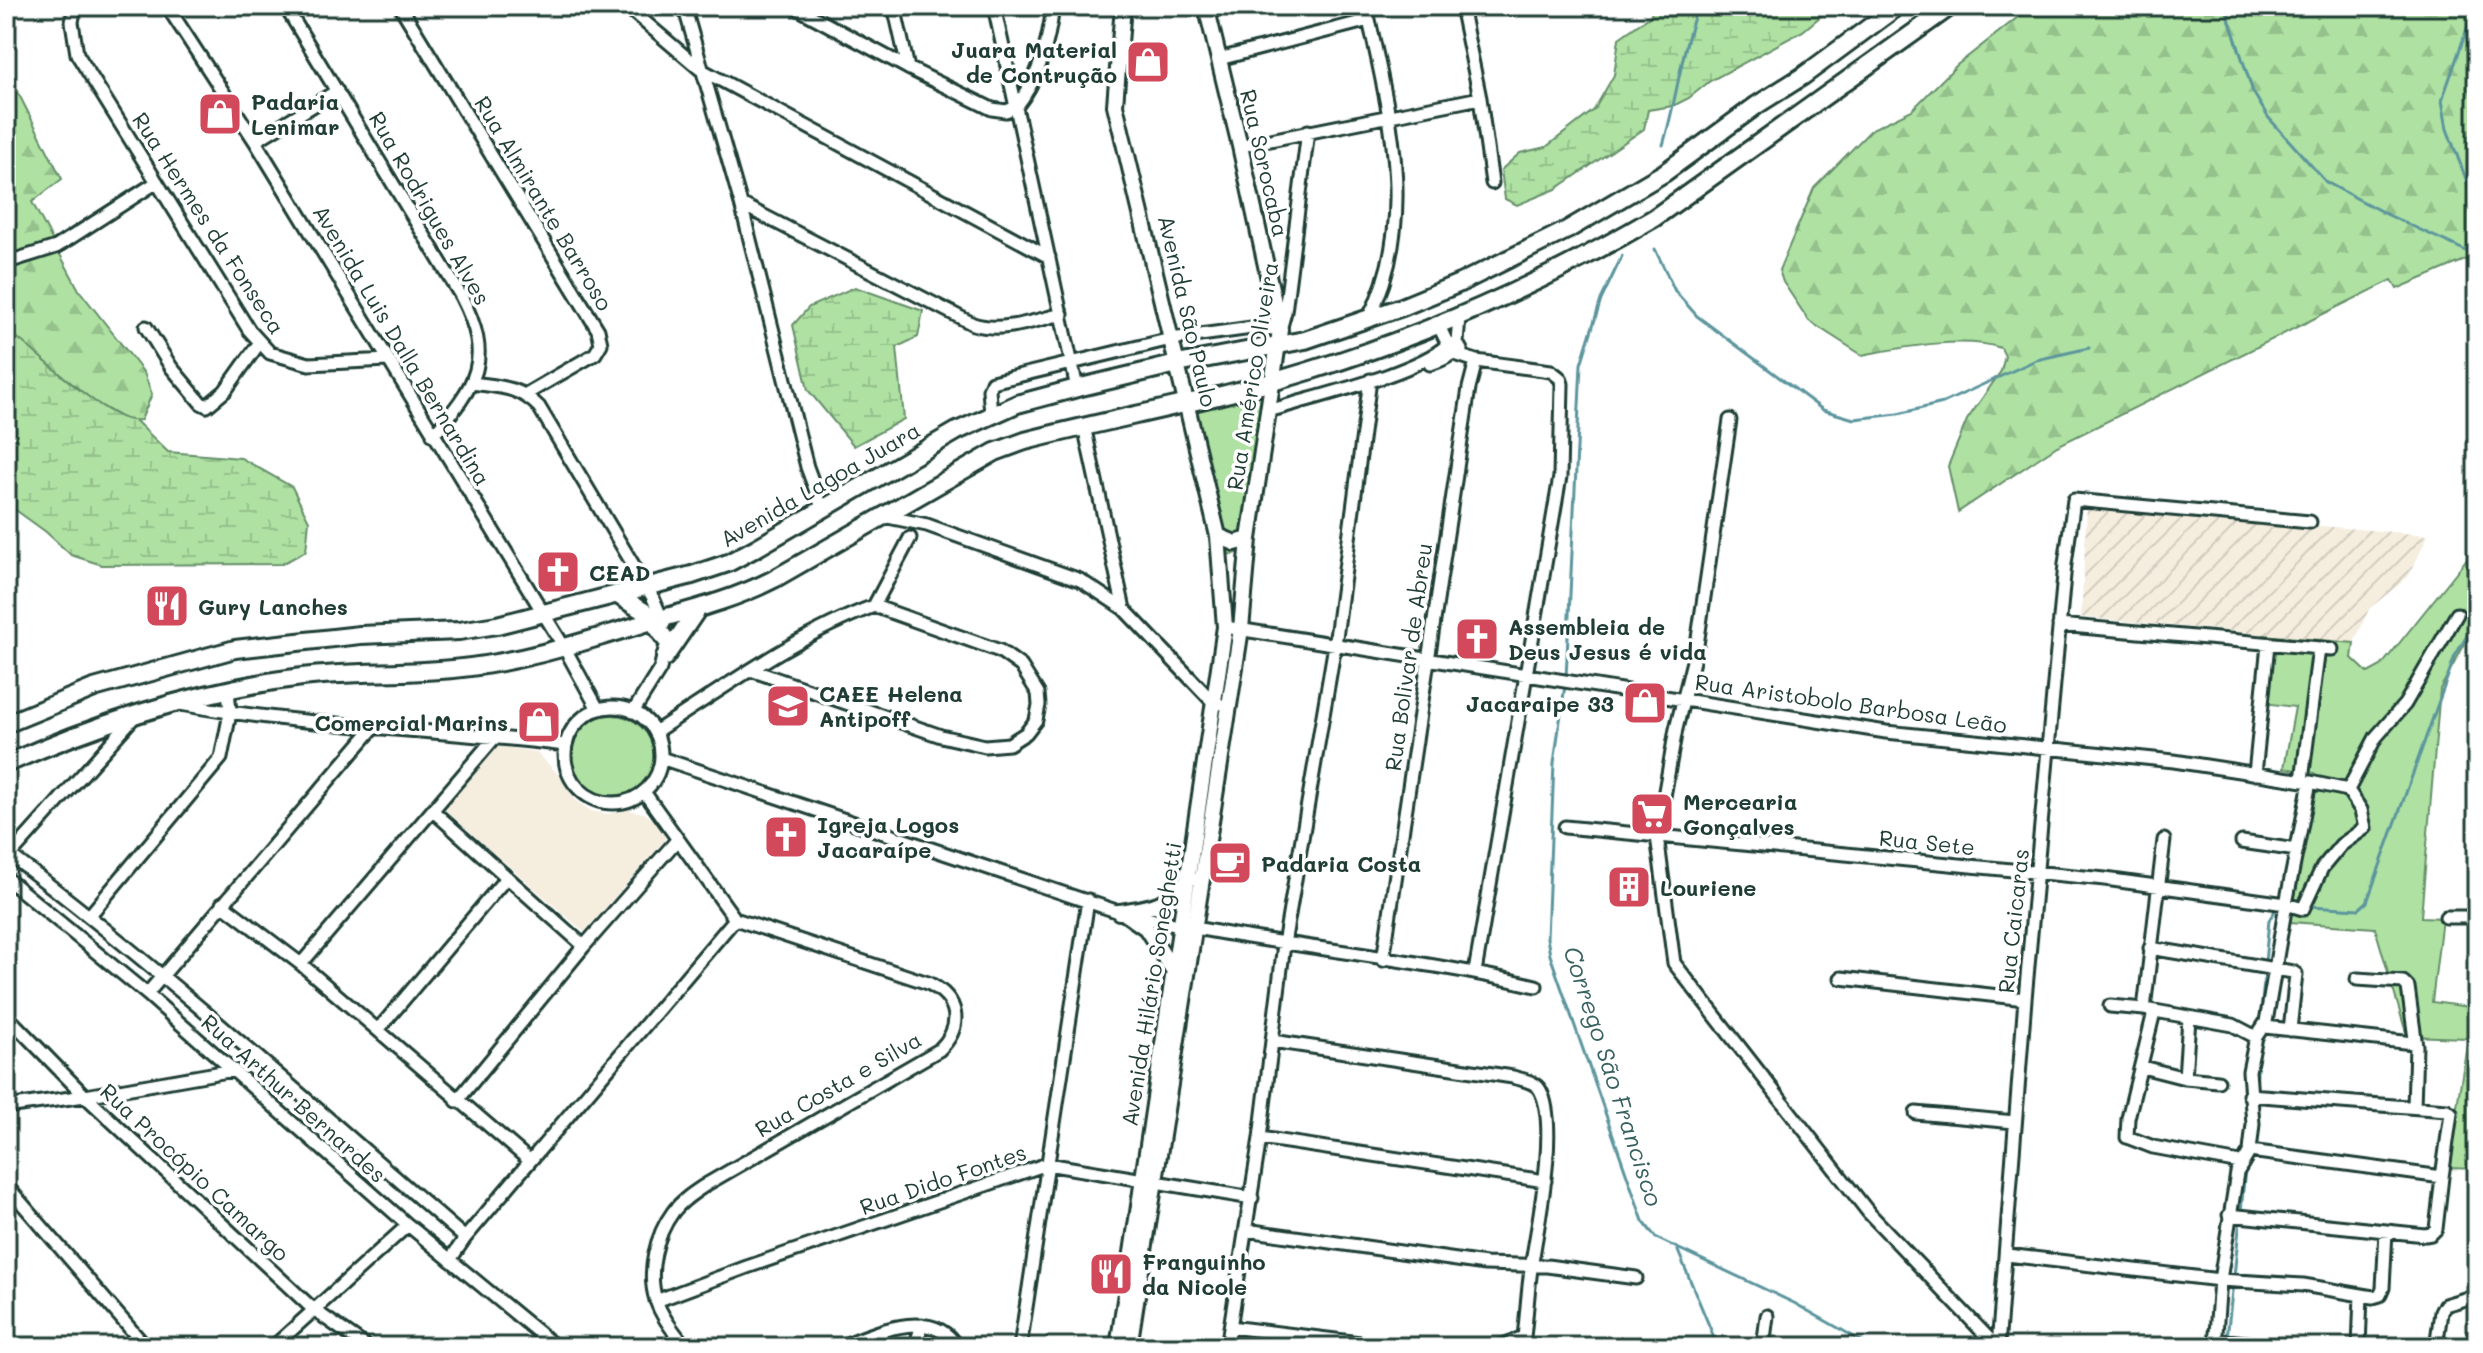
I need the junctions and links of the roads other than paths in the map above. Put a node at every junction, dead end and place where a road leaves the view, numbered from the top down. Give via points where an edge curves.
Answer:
1 (75, 6) edge
2 (167, 6) edge
3 (285, 6) edge
4 (400, 6) edge
5 (626, 6) edge
6 (684, 6) edge
7 (793, 6) edge
8 (894, 6) edge
9 (994, 6) edge
10 (1053, 6) edge
11 (1123, 6) edge
12 (1206, 6) edge
13 (1366, 6) edge
14 (1461, 6) edge
15 (1898, 6) edge
16 (1951, 6) edge
17 (1369, 20) junction
18 (1219, 59) junction
19 (908, 68) junction
20 (700, 69) junction
21 (337, 91) junction
22 (1480, 98) junction
23 (1016, 107) junction
24 (1390, 115) junction
25 (1308, 131) junction
26 (255, 141) junction
27 (1240, 146) junction
28 (157, 182) junction
29 (1492, 183) dead end
30 (741, 204) junction
31 (1049, 257) junction
32 (8, 262) dead end
33 (1062, 314) junction
34 (1459, 316) junction
35 (1368, 319) junction
36 (1438, 324) junction
37 (146, 327) dead end
38 (1279, 338) junction
39 (1171, 339) junction
40 (260, 342) junction
41 (1452, 347) junction
42 (388, 360) junction
43 (1475, 361) junction
44 (1072, 364) junction
45 (1177, 364) junction
46 (1370, 380) junction
47 (1273, 381) junction
48 (472, 383) junction
49 (1077, 388) junction
50 (526, 394) junction
51 (1187, 402) junction
52 (1269, 411) junction
53 (991, 414) junction
54 (1730, 420) dead end
55 (1084, 426) junction
56 (433, 435) junction
57 (823, 510) junction
58 (880, 516) junction
59 (2310, 522) dead end
60 (1218, 536) junction
61 (910, 538) dead end
62 (1249, 539) junction
63 (646, 587) junction
64 (616, 594) junction
65 (874, 606) junction
66 (1124, 609) junction
67 (697, 610) junction
68 (2457, 614) dead end
69 (543, 615) junction
70 (658, 619) junction
71 (2059, 625) junction
72 (1233, 628) junction
73 (2268, 644) junction
74 (1335, 645) junction
75 (564, 647) junction
76 (665, 648) junction
77 (2319, 648) junction
78 (2332, 649) dead end
79 (1428, 661) junction
80 (751, 670) junction
81 (1524, 674) junction
82 (228, 689) junction
83 (1683, 701) junction
84 (172, 703) junction
85 (1221, 704) junction
86 (598, 709) junction
87 (633, 712) junction
88 (137, 713) junction
89 (230, 713) junction
90 (6, 724) edge
91 (374, 727) junction
92 (655, 732) junction
93 (496, 736) junction
94 (565, 745) junction
95 (2049, 750) junction
96 (661, 758) junction
97 (6, 764) edge
98 (2255, 774) junction
99 (2306, 781) junction
100 (2348, 790) junction
101 (644, 792) junction
102 (1206, 806) junction
103 (433, 811) junction
104 (1565, 827) dead end
105 (1657, 836) junction
106 (677, 840) junction
107 (2164, 840) dead end
108 (2242, 842) dead end
109 (2297, 850) junction
110 (8, 858) edge
111 (2038, 873) junction
112 (507, 877) junction
113 (6, 878) edge
114 (1190, 878) junction
115 (2158, 888) junction
116 (1088, 900) junction
117 (222, 904) junction
118 (2286, 904) junction
119 (1123, 913) junction
120 (90, 915) junction
121 (2446, 917) dead end
122 (2477, 917) edge
123 (735, 919) junction
124 (1187, 928) junction
125 (1284, 944) junction
126 (584, 946) junction
127 (2150, 948) junction
128 (1383, 960) junction
129 (301, 964) junction
130 (2275, 969) junction
131 (1174, 972) junction
132 (1475, 972) junction
133 (163, 976) junction
134 (1841, 978) dead end
135 (2357, 979) dead end
136 (1536, 986) dead end
137 (147, 994) junction
138 (2025, 999) junction
139 (2110, 1006) dead end
140 (2149, 1010) junction
141 (6, 1015) edge
142 (2189, 1018) junction
143 (2265, 1027) junction
144 (378, 1030) junction
145 (2290, 1030) junction
146 (2256, 1037) junction
147 (1272, 1041) junction
148 (2416, 1046) junction
149 (2142, 1067) junction
150 (234, 1070) junction
151 (2185, 1078) junction
152 (2218, 1081) dead end
153 (2249, 1095) junction
154 (85, 1096) junction
155 (457, 1101) junction
156 (6, 1107) edge
157 (2414, 1107) junction
158 (1916, 1113) dead end
159 (2015, 1122) junction
160 (1260, 1138) junction
161 (2250, 1151) junction
162 (530, 1161) junction
163 (2240, 1163) junction
164 (1047, 1164) junction
165 (2442, 1177) junction
166 (1148, 1181) junction
167 (1545, 1181) junction
168 (6, 1185) edge
169 (1252, 1198) junction
170 (2229, 1215) junction
171 (408, 1225) junction
172 (1246, 1230) junction
173 (2386, 1231) junction
174 (465, 1238) junction
175 (2007, 1255) junction
176 (450, 1260) junction
177 (1531, 1267) junction
178 (1636, 1278) dead end
179 (1133, 1279) junction
180 (2220, 1280) junction
181 (2361, 1295) junction
182 (2477, 1299) edge
183 (656, 1301) junction
184 (314, 1310) junction
185 (1767, 1316) dead end
186 (922, 1325) junction
187 (1230, 1327) junction
188 (1527, 1342) edge
189 (2216, 1343) edge
190 (146, 1347) edge
191 (273, 1347) edge
192 (367, 1347) edge
193 (556, 1347) edge
194 (686, 1347) edge
195 (839, 1347) edge
196 (915, 1347) edge
197 (957, 1347) edge
198 (1020, 1347) edge
199 (1118, 1347) edge
200 (1129, 1347) edge
201 (1227, 1347) edge
202 (1393, 1347) edge
203 (1498, 1347) edge
204 (1763, 1347) edge
205 (1997, 1347) edge
206 (2287, 1347) edge
207 (2359, 1347) edge
208 (2436, 1347) edge

1 - 28 street, Rua Hermes da Fonseca via 77,54
2 - 26 street, Avenida Luis Dalla Bernardina
3 - 21 street, Rua Rodrigues Alves
4 - 50 street, Rua Almirante Barroso via 598,330 601,344 595,354
5 - 20 street
6 - 20 street
7 - 19 street
8 - 19 street
9 - 23 street
10 - 23 street via 1036,74
11 - 39 street, Avenida São Paulo via 1115,105
12 - 18 street, Rua Sorocaba
13 - 17 street
14 - 22 street
15 - 35 main road, Avenida Lagoa Juara via 1664,173 1525,251
16 - 34 main road via 1654,218
17 - 18 street
17 - 24 street
18 - 27 street, Rua Sorocaba
19 - 23 street via 992,109
20 - 30 street
20 - 31 street
21 - 26 street
21 - 48 street, Rua Rodrigues Alves via 469,310 480,350
22 - 24 street
22 - 29 street
23 - 31 street
24 - 25 street
24 - 35 street via 1397,180 1394,227 1381,294
25 - 27 street
25 - 38 street, Rua Américo Oliveira
26 - 42 street, Avenida Luis Dalla Bernardina
27 - 38 street, Rua Sorocaba
28 - 32 street via 56,247
28 - 40 street, Rua Hermes da Fonseca
30 - 33 street via 973,324 1002,327
30 - 57 street via 807,467
31 - 33 street
33 - 44 street
34 - 36 main road
34 - 41 street
35 - 38 main road, Avenida Lagoa Juara
36 - 41 street
36 - 47 main road via 1358,356
37 - 40 street via 171,367 207,406 225,391
38 - 39 street via 1259,327
38 - 45 main road, Avenida Lagoa Juara
38 - 47 street, Rua Américo Oliveira
39 - 44 street
39 - 45 street, Avenida São Paulo
40 - 42 street, Rua Hermes da Fonseca via 270,353 309,364
41 - 43 street
41 - 46 street
42 - 56 street, Avenida Luis Dalla Bernardina
43 - 79 street, Rua Bolivar de Abreu
43 - 81 street via 1551,371 1562,384 1560,477
44 - 49 street
44 - 53 street via 992,382
45 - 49 main road, Avenida Lagoa Juara
45 - 51 street, Avenida São Paulo
46 - 52 street
46 - 74 street
47 - 51 main road
47 - 52 street, Rua Américo Oliveira
48 - 50 street
48 - 56 street, Rua Rodrigues Alves
49 - 53 main road, Avenida Lagoa Juara
50 - 63 street via 539,407
51 - 55 main road
51 - 60 street, Avenida São Paulo
52 - 62 street, Rua Américo Oliveira
53 - 57 main road, Avenida Lagoa Juara
54 - 83 street via 1697,645
55 - 58 main road via 995,452
55 - 66 street
56 - 69 street, Avenida Luis Dalla Bernardina
57 - 63 main road, Avenida Lagoa Juara via 728,563
58 - 66 street via 912,520 1080,580
58 - 67 main road via 745,594
59 - 71 street, Rua Caicaras via 2074,500
60 - 62 street via 1235,543
60 - 72 street, Avenida São Paulo
61 - 65 street
62 - 72 street, Rua Américo Oliveira
63 - 64 main road, Avenida Lagoa Juara
63 - 70 street
64 - 69 main road, Avenida Lagoa Juara
64 - 70 main road
65 - 80 street via 841,618
65 - 80 street via 1000,651 1021,666 1038,693 1036,720 1009,744 985,746 941,736
66 - 85 street
67 - 70 main road
67 - 76 main road
68 - 100 street via 2405,704 2376,737
69 - 75 street, Avenida Luis Dalla Bernardina
69 - 90 main road, Avenida Lagoa Juara via 459,631 235,649 94,688
70 - 75 main road
70 - 76 main road
71 - 73 street
71 - 95 street, Rua Caicaras
72 - 74 street, Rua Aristobolo Barbosa Leão
72 - 85 street, Avenida Hilário Soneghetti
73 - 77 street
73 - 98 street
74 - 79 street, Rua Aristobolo Barbosa Leão
74 - 125 street
75 - 82 main road via 500,664 304,677
75 - 86 street, Avenida Luis Dalla Bernardina
76 - 87 street
77 - 78 street
77 - 99 street
79 - 81 street, Rua Aristobolo Barbosa Leão
79 - 128 street, Rua Bolivar de Abreu
80 - 92 street
81 - 83 street, Rua Aristobolo Barbosa Leão
81 - 132 street
82 - 84 main road
82 - 89 street
83 - 95 street, Rua Aristobolo Barbosa Leão
83 - 105 street
84 - 88 main road
84 - 89 street
85 - 102 street, Avenida Hilário Soneghetti
86 - 87 street
86 - 94 street via 577,723
87 - 92 street
88 - 97 main road
88 - 110 street
89 - 91 street
89 - 120 street via 221,758
91 - 93 street
91 - 117 street
92 - 96 street
93 - 94 street
93 - 103 street
94 - 101 street via 573,782 589,798 618,804
95 - 98 street, Rua Aristobolo Barbosa Leão
95 - 111 street, Rua Caicaras
96 - 101 street
96 - 116 street
98 - 99 street, Rua Aristobolo Barbosa Leão
99 - 100 street, Rua Aristobolo Barbosa Leão
99 - 109 street
100 - 118 street via 2365,828 2322,868 2303,909
101 - 106 street
102 - 114 street, Avenida Hilário Soneghetti
102 - 124 street, Avenida Hilário Soneghetti
103 - 112 street
103 - 129 street
104 - 105 street, Rua Sete
105 - 111 street, Rua Sete
105 - 205 street via 1677,970 1869,1213
106 - 123 street
106 - 126 street
107 - 115 street
108 - 109 street
109 - 118 street
110 - 120 street, Rua Arthur Bernardes
111 - 115 street, Rua Sete
111 - 138 street, Rua Caicaras
112 - 126 street
112 - 144 street
113 - 137 street, Rua Arthur Bernardes
114 - 119 street via 1171,899
114 - 124 street, Avenida Hilário Soneghetti
115 - 118 street, Rua Sete
115 - 127 street
116 - 119 street
116 - 164 street
117 - 129 street
117 - 133 street
118 - 130 street
119 - 124 street
119 - 131 street via 1146,928
120 - 133 street, Rua Arthur Bernardes
121 - 122 street
123 - 162 street
123 - 183 street, Rua Costa e Silva via 940,988 954,1011 955,1024 952,1037 939,1050 683,1201 662,1232 653,1263
124 - 125 street
124 - 131 street, Avenida Hilário Soneghetti
124 - 166 street, Avenida Hilário Soneghetti
125 - 128 street
125 - 147 street
126 - 155 street
127 - 130 street
127 - 140 street
128 - 132 street
129 - 144 street
130 - 143 street
130 - 145 street via 2296,974
131 - 166 street, Avenida Hilário Soneghetti
132 - 136 street
133 - 137 street
133 - 174 street, Rua Arthur Bernardes
134 - 138 street
135 - 148 street via 2403,982 2408,987
137 - 150 street, Rua Arthur Bernardes
138 - 159 street, Rua Caicaras
139 - 140 street
140 - 142 street
140 - 149 street
141 - 154 street, Rua Procópio Camargo
142 - 146 street via 2233,1025
142 - 151 street
143 - 145 street
143 - 146 street
144 - 155 street
145 - 148 street
146 - 153 street
147 - 160 street
147 - 167 street via 1513,1077 1536,1085 1546,1113
148 - 157 street
149 - 151 street
149 - 163 street via 2127,1137
150 - 154 street
150 - 171 street, Rua Arthur Bernardes
151 - 152 street
153 - 157 street
153 - 161 street
154 - 156 street
154 - 184 street, Rua Procópio Camargo
155 - 162 street
157 - 165 street via 2451,1113
158 - 159 street
159 - 175 street, Rua Caicaras
160 - 167 street
160 - 169 street
161 - 163 street
161 - 165 street
162 - 174 street
163 - 170 street
164 - 166 street, Rua Dido Fontes
164 - 183 street, Rua Dido Fontes
164 - 198 street
165 - 173 street via 2431,1234
166 - 169 street, Rua Dido Fontes
166 - 179 street, Avenida Hilário Soneghetti
167 - 177 street
168 - 190 street
169 - 172 street
170 - 173 street
170 - 180 street
171 - 176 street, Rua Arthur Bernardes
171 - 184 street
172 - 177 street
172 - 187 street
173 - 181 street via 2382,1293
174 - 176 street
175 - 180 street
175 - 205 street, Rua Caicaras
176 - 193 street, Rua Arthur Bernardes
177 - 178 street
177 - 188 street
179 - 199 street, Avenida Hilário Soneghetti
179 - 200 street, Avenida Hilário Soneghetti
180 - 181 street
180 - 189 street
181 - 207 street
182 - 208 street via 2451,1302 2441,1312
183 - 194 street, Rua Costa e Silva
184 - 191 street
184 - 192 street, Rua Procópio Camargo
185 - 204 street
186 - 195 street via 896,1327
186 - 196 street
186 - 197 street via 942,1331
187 - 201 street
187 - 202 street
188 - 203 street
189 - 206 street

